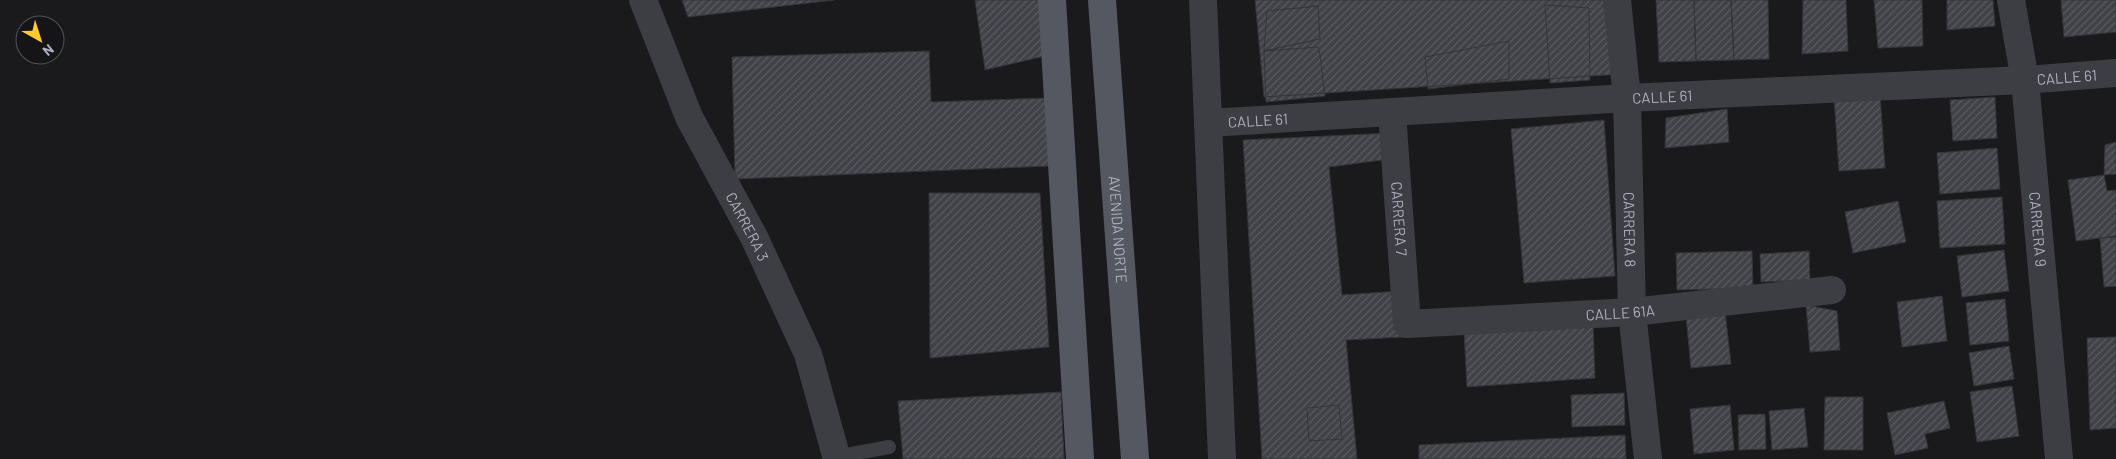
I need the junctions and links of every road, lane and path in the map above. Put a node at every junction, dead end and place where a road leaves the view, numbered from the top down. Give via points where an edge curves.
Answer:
1 (643, 0) edge
2 (1052, 0) edge
3 (1102, 0) edge
4 (1203, 0) edge
5 (1617, 0) edge
6 (2011, 0) edge
7 (2116, 74) edge
8 (2024, 80) junction
9 (1627, 98) junction
10 (1392, 113) junction
11 (1208, 123) junction
12 (1832, 290) dead end
13 (1632, 312) junction
14 (1407, 324) joint
15 (889, 447) dead end
16 (836, 458) edge
17 (1080, 459) edge
18 (1135, 459) edge
19 (1222, 459) edge
20 (1648, 459) edge
21 (2059, 459) edge

1 - 16 street, CARRERA 3 via 689,116 755,239 808,354
2 - 17 main road
3 - 18 main road, AVENIDA NORTE
4 - 11 street
5 - 9 street, CARRERA 8
6 - 8 street, CARRERA 9
7 - 8 street, CALLE 61
8 - 9 street, CALLE 61
8 - 21 street, CARRERA 9
9 - 10 street, CALLE 61
9 - 13 street, CARRERA 8
10 - 11 street, CALLE 61
10 - 14 street, CARRERA 7
11 - 19 street
12 - 13 street, CALLE 61A
13 - 14 street, CALLE 61A
13 - 20 street, CARRERA 8
15 - 16 lane

